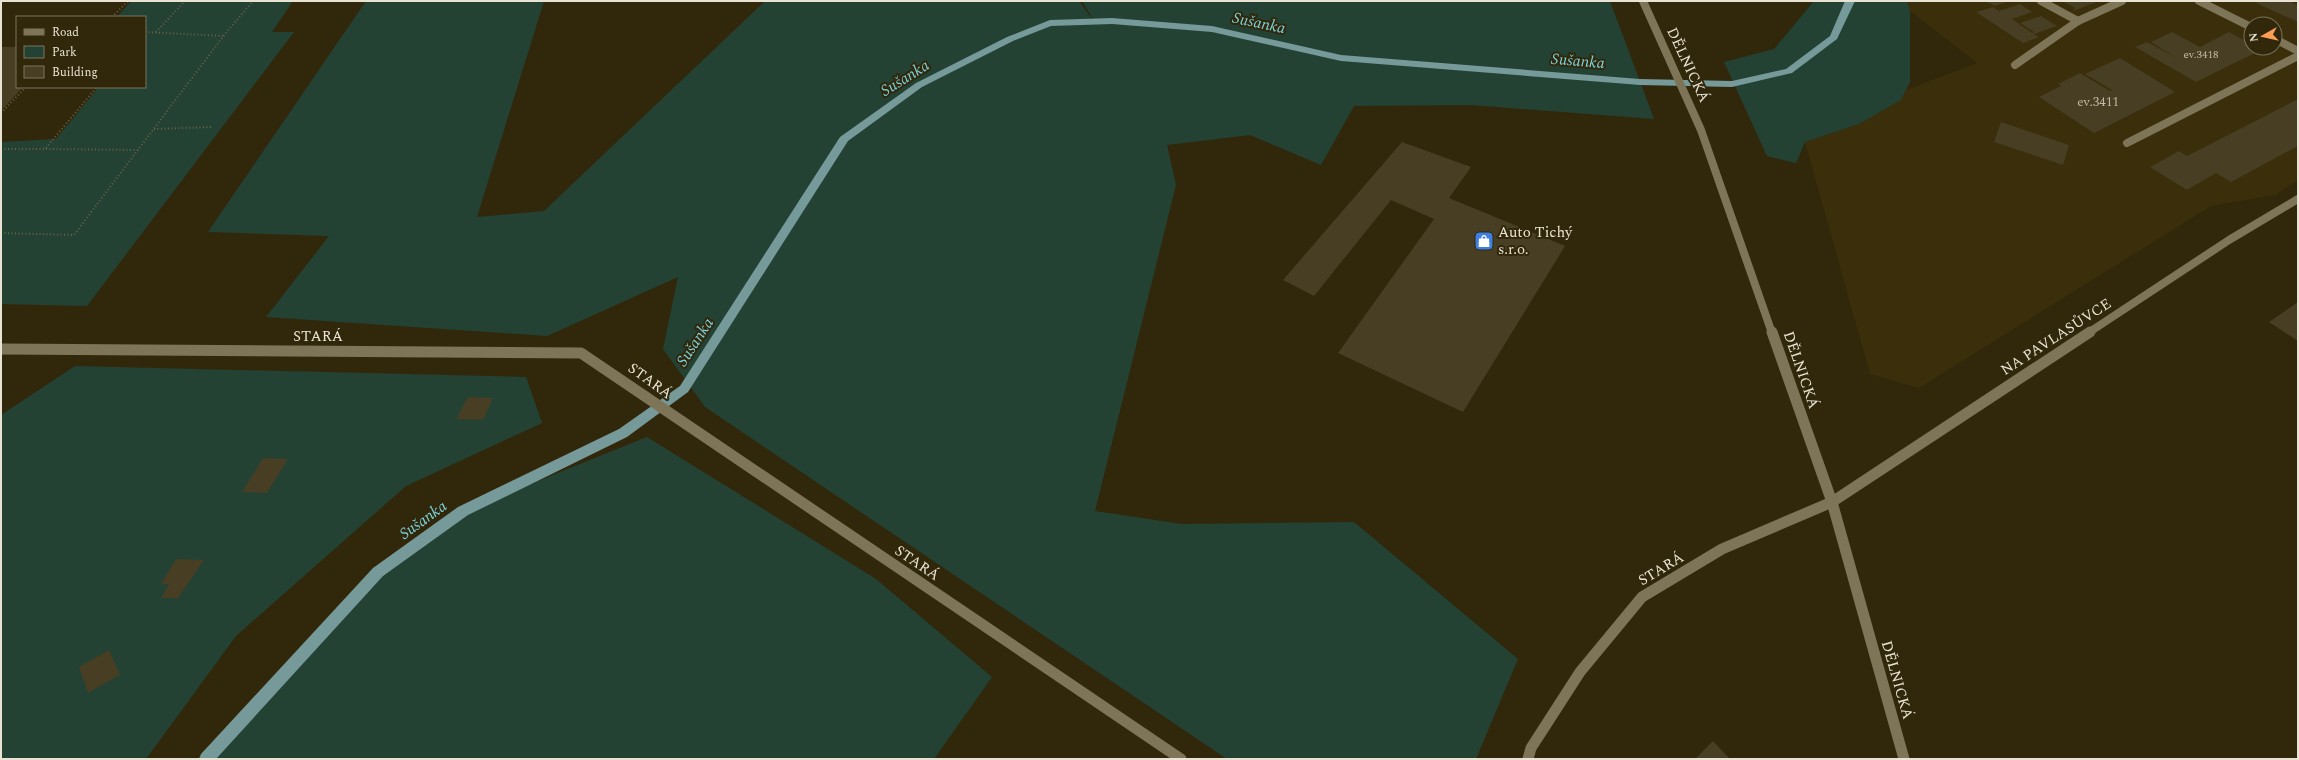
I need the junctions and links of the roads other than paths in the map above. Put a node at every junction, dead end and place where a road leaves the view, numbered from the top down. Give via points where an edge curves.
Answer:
1 (2041, 1) edge
2 (2122, 1) edge
3 (2199, 1) edge
4 (1643, 2) edge
5 (2078, 21) junction
6 (2243, 23) edge
7 (2283, 43) edge
8 (2298, 51) edge
9 (2298, 56) edge
10 (2015, 65) dead end
11 (2127, 143) dead end
12 (2298, 199) edge
13 (1, 349) edge
14 (1832, 502) junction
15 (1182, 759) edge
16 (1528, 759) edge
17 (1904, 759) edge

1 - 5 street
2 - 5 street
3 - 6 street
4 - 14 street, DĚLNICKÁ via 1701,130
5 - 10 street
7 - 8 street
9 - 11 street
12 - 14 street, NA PAVLASŮVCE via 2230,240
13 - 15 street, STARÁ via 581,353
14 - 16 street, STARÁ via 1722,549 1642,597 1580,672 1532,748
14 - 17 street, DĚLNICKÁ

